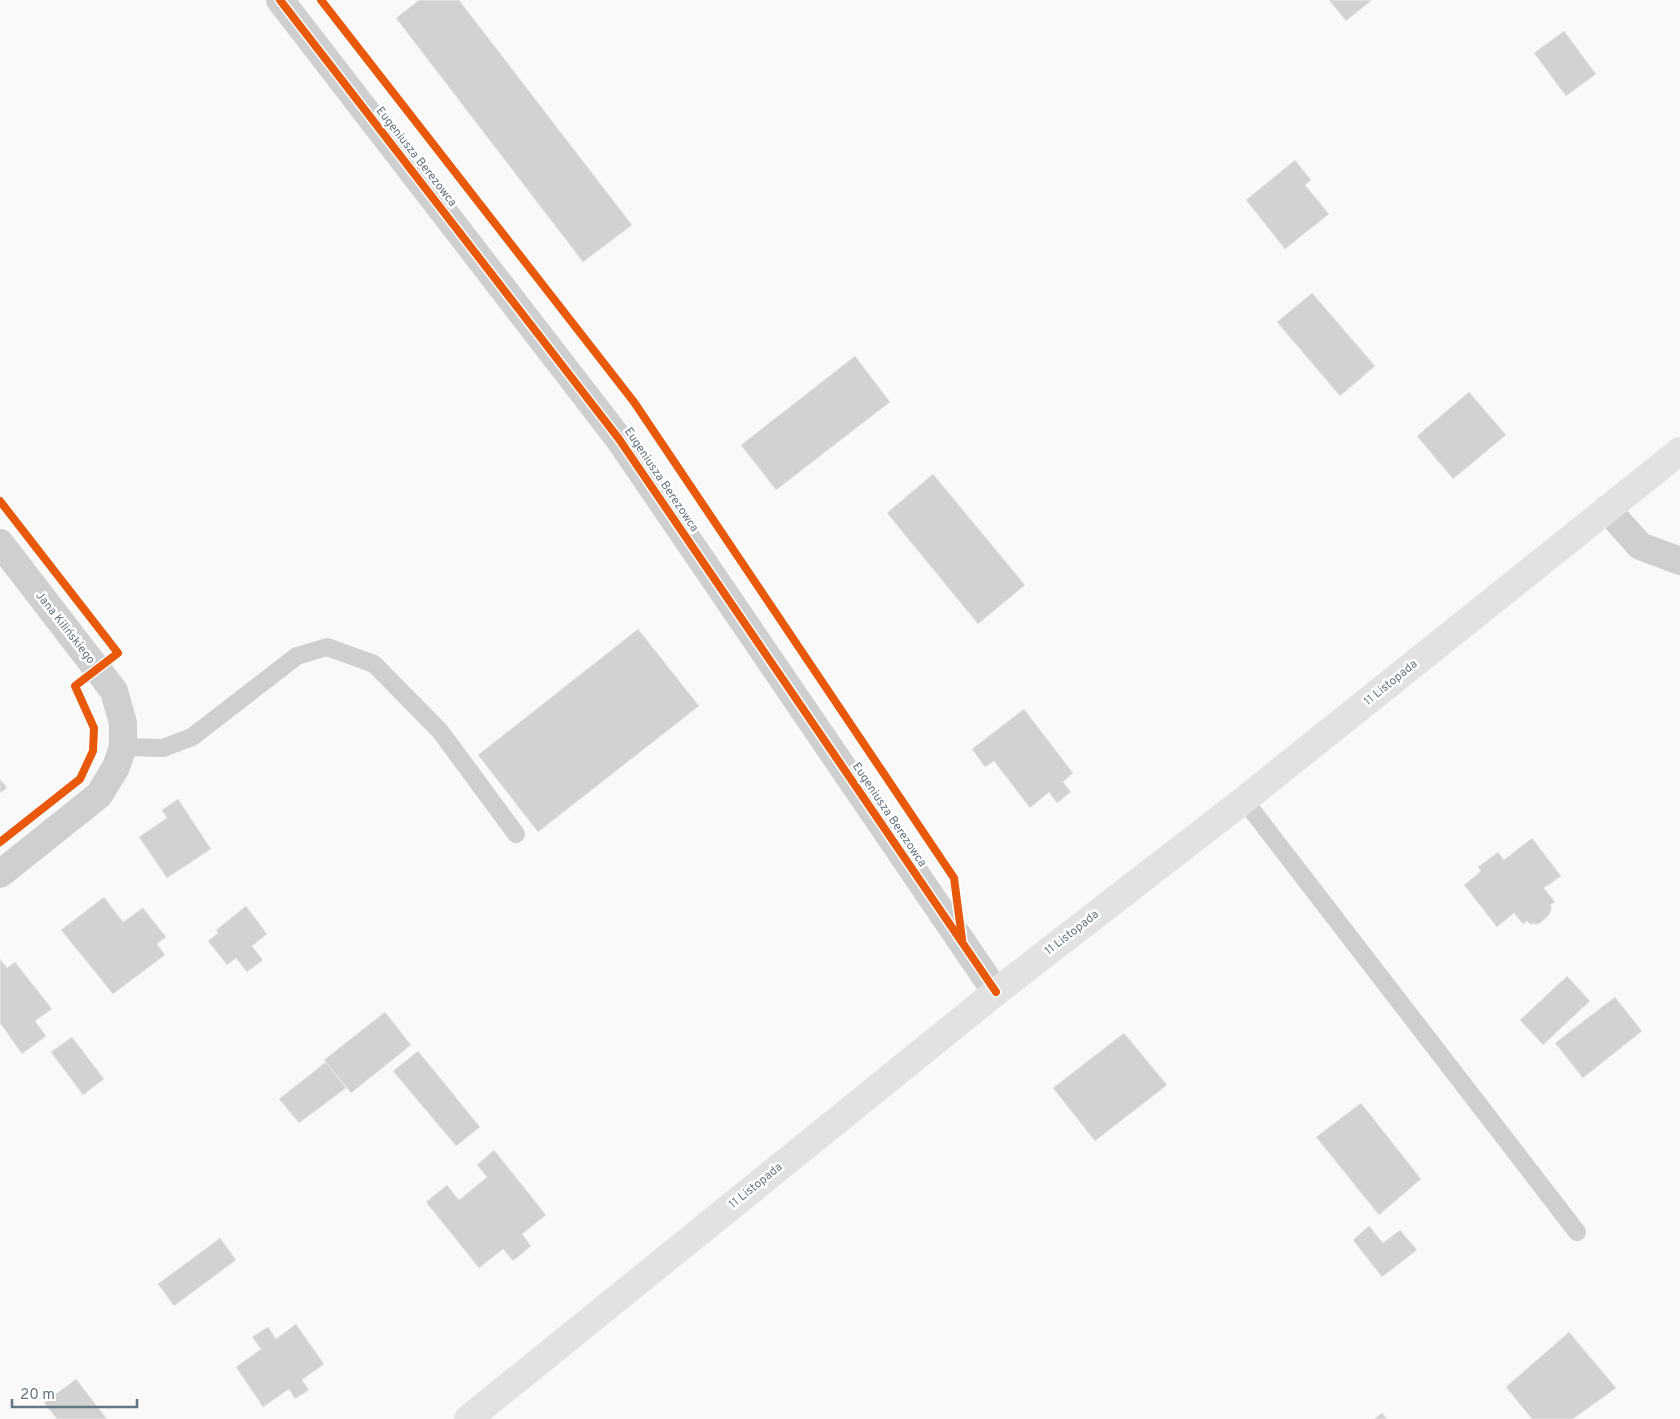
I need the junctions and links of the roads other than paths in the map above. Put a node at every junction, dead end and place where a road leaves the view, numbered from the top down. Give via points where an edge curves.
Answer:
1 (280, 0) edge
2 (1680, 451) edge
3 (1607, 509) junction
4 (0, 543) edge
5 (1680, 561) edge
6 (123, 747) junction
7 (1244, 800) junction
8 (516, 834) dead end
9 (0, 874) edge
10 (996, 992) junction
11 (1577, 1232) dead end
12 (468, 1419) edge

1 - 10 street, Eugeniusza Berezowca via 620,439
2 - 3 main road, 11 Listopada
3 - 5 street via 1640,546
3 - 7 main road, 11 Listopada
4 - 6 street, Jana Kilińskiego via 114,692 123,722
6 - 8 lane via 163,748 192,738 297,656 327,647 374,664 440,731
6 - 9 street, Jana Kilińskiego via 116,767 99,795
7 - 10 main road, 11 Listopada
7 - 11 lane
10 - 12 main road, 11 Listopada

